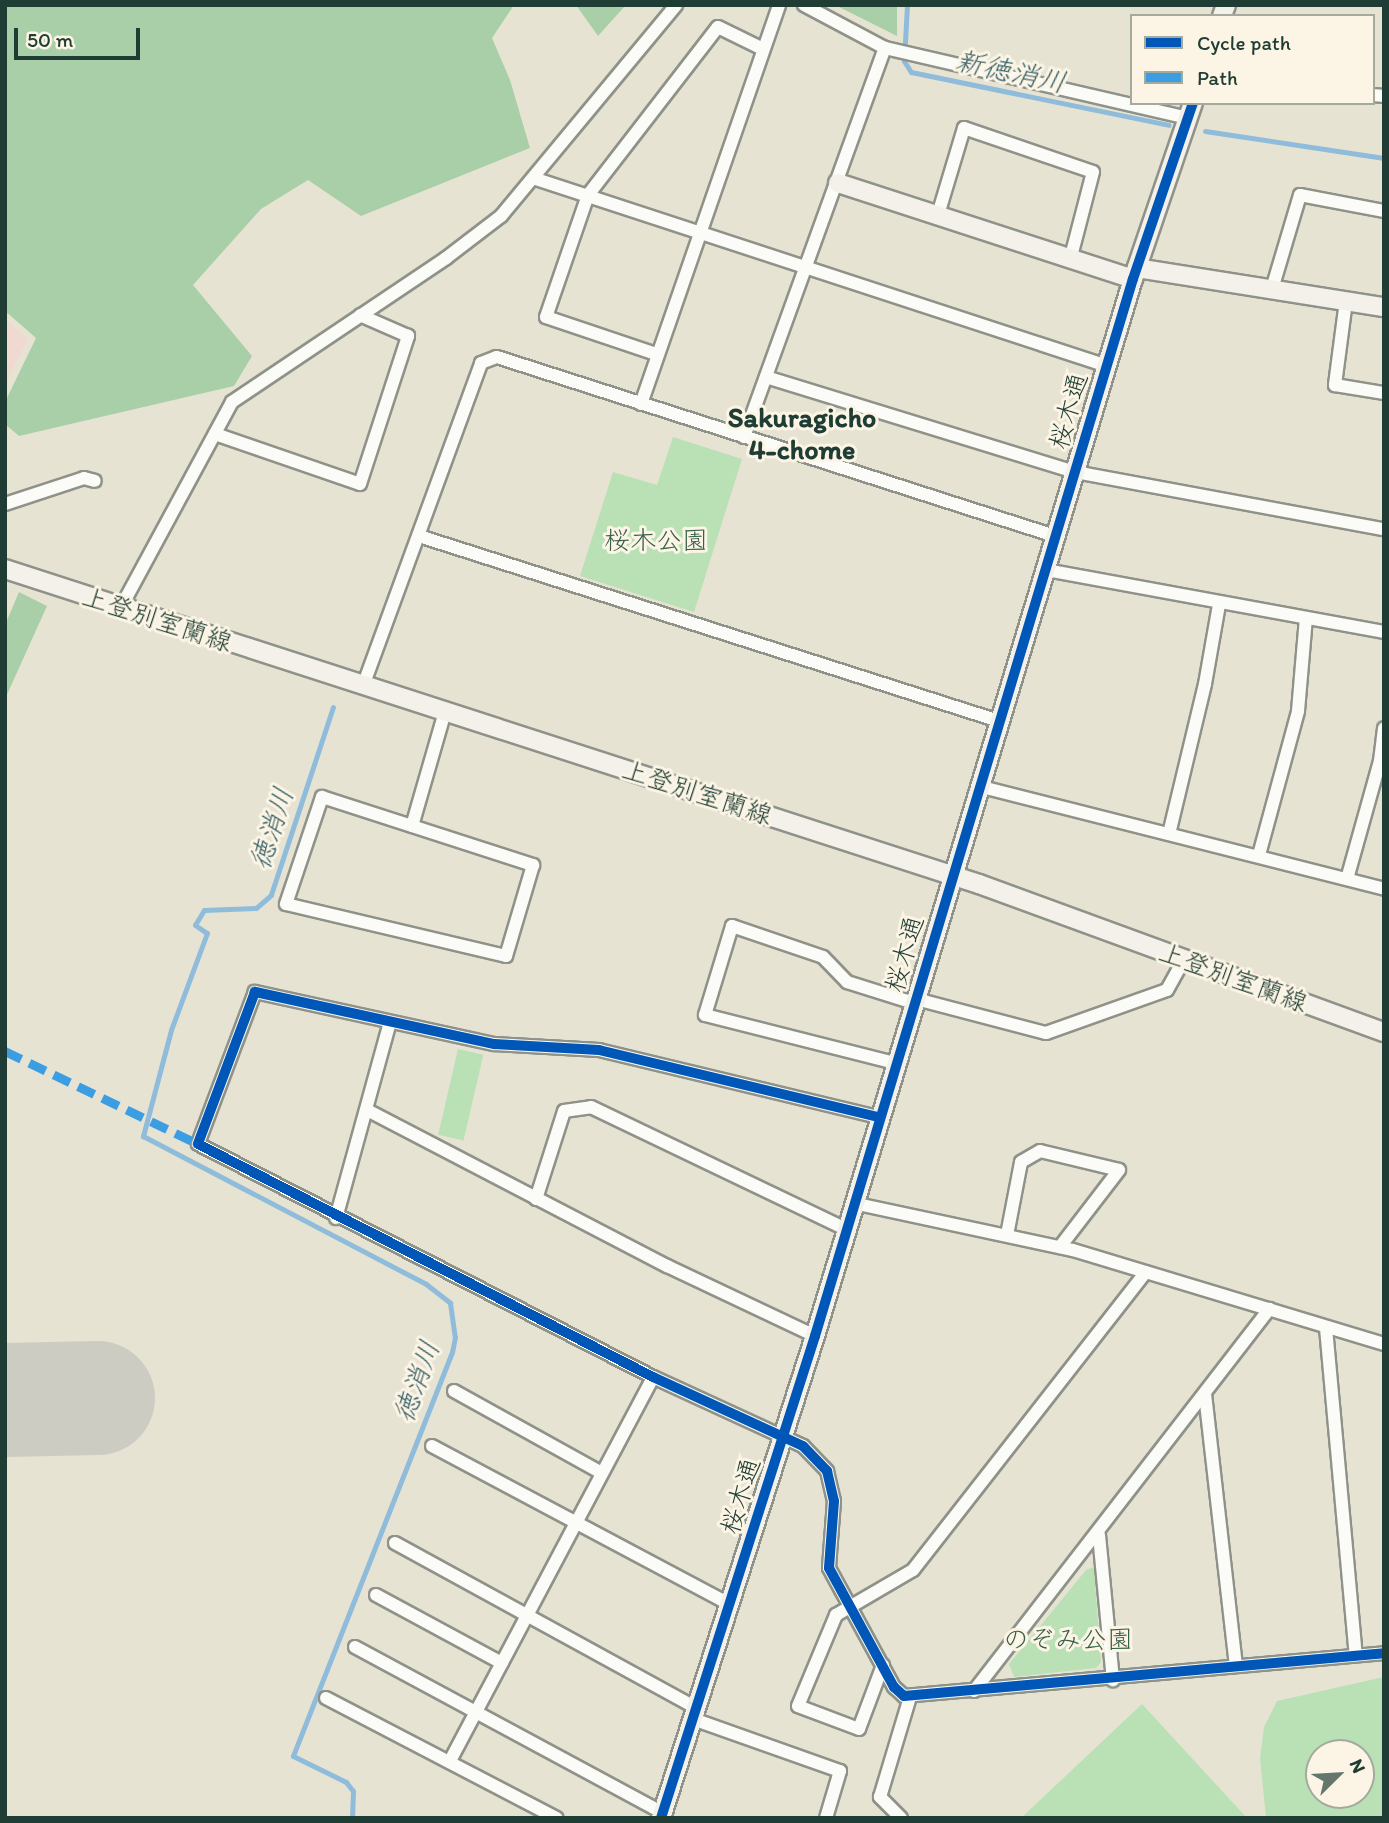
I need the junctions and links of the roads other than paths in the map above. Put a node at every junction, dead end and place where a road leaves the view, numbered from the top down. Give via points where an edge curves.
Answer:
1 (676, 5) edge
2 (779, 5) edge
3 (804, 5) edge
4 (763, 49) junction
5 (891, 49) junction
6 (1130, 99) edge
7 (1161, 105) edge
8 (1190, 111) edge
9 (536, 179) junction
10 (838, 183) junction
11 (588, 195) junction
12 (1384, 211) edge
13 (937, 218) junction
14 (698, 234) junction
15 (1070, 260) junction
16 (806, 269) junction
17 (1135, 273) junction
18 (1272, 289) junction
19 (1346, 301) junction
20 (1384, 307) edge
21 (360, 315) junction
22 (656, 354) junction
23 (1107, 366) junction
24 (766, 377) junction
25 (1384, 393) edge
26 (641, 404) junction
27 (215, 433) junction
28 (744, 437) junction
29 (1075, 472) junction
30 (95, 481) dead end
31 (5, 504) edge
32 (1384, 529) edge
33 (419, 536) junction
34 (1055, 536) junction
35 (5, 569) edge
36 (1046, 570) junction
37 (1219, 605) junction
38 (120, 609) junction
39 (1306, 618) junction
40 (1384, 632) edge
41 (363, 686) junction
42 (445, 712) junction
43 (999, 721) junction
44 (1384, 728) edge
45 (978, 786) junction
46 (412, 826) junction
47 (1169, 834) junction
48 (1259, 855) junction
49 (951, 874) junction
50 (1347, 879) junction
51 (1384, 889) edge
52 (1184, 959) junction
53 (915, 1001) junction
54 (390, 1023) junction
55 (1384, 1032) edge
56 (895, 1063) junction
57 (369, 1111) junction
58 (878, 1117) junction
59 (536, 1199) junction
60 (853, 1202) junction
61 (336, 1218) junction
62 (846, 1229) junction
63 (1007, 1235) junction
64 (1060, 1247) junction
65 (1146, 1272) junction
66 (1269, 1309) junction
67 (1326, 1328) junction
68 (815, 1336) junction
69 (1384, 1344) edge
70 (653, 1377) junction
71 (454, 1391) dead end
72 (1205, 1394) junction
73 (783, 1439) junction
74 (432, 1446) dead end
75 (602, 1473) junction
76 (576, 1523) junction
77 (1099, 1535) junction
78 (395, 1543) dead end
79 (376, 1595) dead end
80 (731, 1605) junction
81 (850, 1605) junction
82 (527, 1615) junction
83 (355, 1647) dead end
84 (1384, 1653) edge
85 (1356, 1655) junction
86 (502, 1663) junction
87 (883, 1665) junction
88 (1236, 1665) junction
89 (1113, 1679) junction
90 (974, 1691) junction
91 (326, 1698) dead end
92 (910, 1698) junction
93 (475, 1713) junction
94 (695, 1714) junction
95 (451, 1759) junction
96 (662, 1815) edge
97 (557, 1818) edge
98 (826, 1818) edge
99 (901, 1818) edge

1 - 9 street
2 - 4 street
3 - 5 street
4 - 11 street via 718,27
4 - 14 street
5 - 6 street
5 - 10 street
7 - 8 street
8 - 17 street, 桜木通
9 - 11 street
9 - 21 street via 501,215 446,258
10 - 13 street
10 - 16 street
11 - 14 street
11 - 22 street via 546,317
12 - 18 street via 1300,195
13 - 15 street
13 - 15 street via 964,128 1093,172
14 - 16 street
14 - 22 street
15 - 17 street
16 - 23 street
16 - 24 street
17 - 18 street
17 - 23 street, 桜木通
18 - 19 street
19 - 20 street
19 - 25 street via 1335,385
21 - 27 street via 232,402
21 - 27 street via 408,335 360,484
22 - 26 street
23 - 29 street, 桜木通
24 - 28 street
24 - 29 street
26 - 28 street
26 - 33 street via 498,357 481,363
27 - 38 street
28 - 34 street
29 - 32 street
29 - 34 street, 桜木通
30 - 31 street via 85,478
33 - 41 street
33 - 43 street
34 - 36 street, 桜木通
35 - 38 street, 上登別室蘭線
36 - 37 street
36 - 43 street, 桜木通
37 - 39 street
37 - 47 street
38 - 41 street, 上登別室蘭線
39 - 40 street
39 - 48 street via 1298,711
41 - 42 street, 上登別室蘭線
42 - 46 street
42 - 49 street, 上登別室蘭線
43 - 45 street, 桜木通
44 - 50 street via 1380,761
45 - 47 street
45 - 49 street, 桜木通
46 - 46 street via 533,865 506,956 286,904 321,797
47 - 48 street
48 - 50 street
49 - 52 street, 上登別室蘭線
49 - 53 street, 桜木通
50 - 51 street
52 - 53 street via 1167,990 1046,1033
52 - 55 street, 上登別室蘭線
53 - 56 street, 桜木通
53 - 56 street via 847,982 823,957 732,926 705,1015
54 - 57 street
54 - 58 street via 494,1044 599,1050
54 - 61 street via 255,992 198,1144
56 - 58 street, 桜木通
57 - 59 street
57 - 61 street
58 - 60 street, 桜木通
59 - 62 street via 564,1111 591,1107
59 - 68 street
60 - 62 street, 桜木通
60 - 63 street
61 - 70 street
62 - 68 street, 桜木通
63 - 64 street
63 - 64 street via 1021,1162 1040,1151 1119,1170
64 - 65 street
65 - 66 street
65 - 81 street via 913,1570
66 - 67 street
66 - 72 street
67 - 69 street
67 - 85 street
68 - 73 street, 桜木通
70 - 73 street
70 - 75 street
71 - 75 street
72 - 77 street
72 - 88 street
73 - 80 street, 桜木通
73 - 81 street via 803,1446 827,1471 834,1501 829,1568
74 - 76 street
75 - 76 street
76 - 80 street
76 - 82 street
77 - 89 street
77 - 90 street
78 - 82 street
79 - 86 street
80 - 94 street, 桜木通
81 - 87 street
81 - 87 street via 836,1615 798,1706 859,1728
82 - 86 street
82 - 94 street
83 - 93 street
84 - 85 street
85 - 88 street
86 - 93 street
87 - 92 street via 894,1687
88 - 89 street
89 - 90 street
90 - 92 street
91 - 95 street
92 - 99 street via 880,1797
93 - 95 street
93 - 96 street
94 - 96 street, 桜木通
94 - 98 street via 840,1771
95 - 97 street

